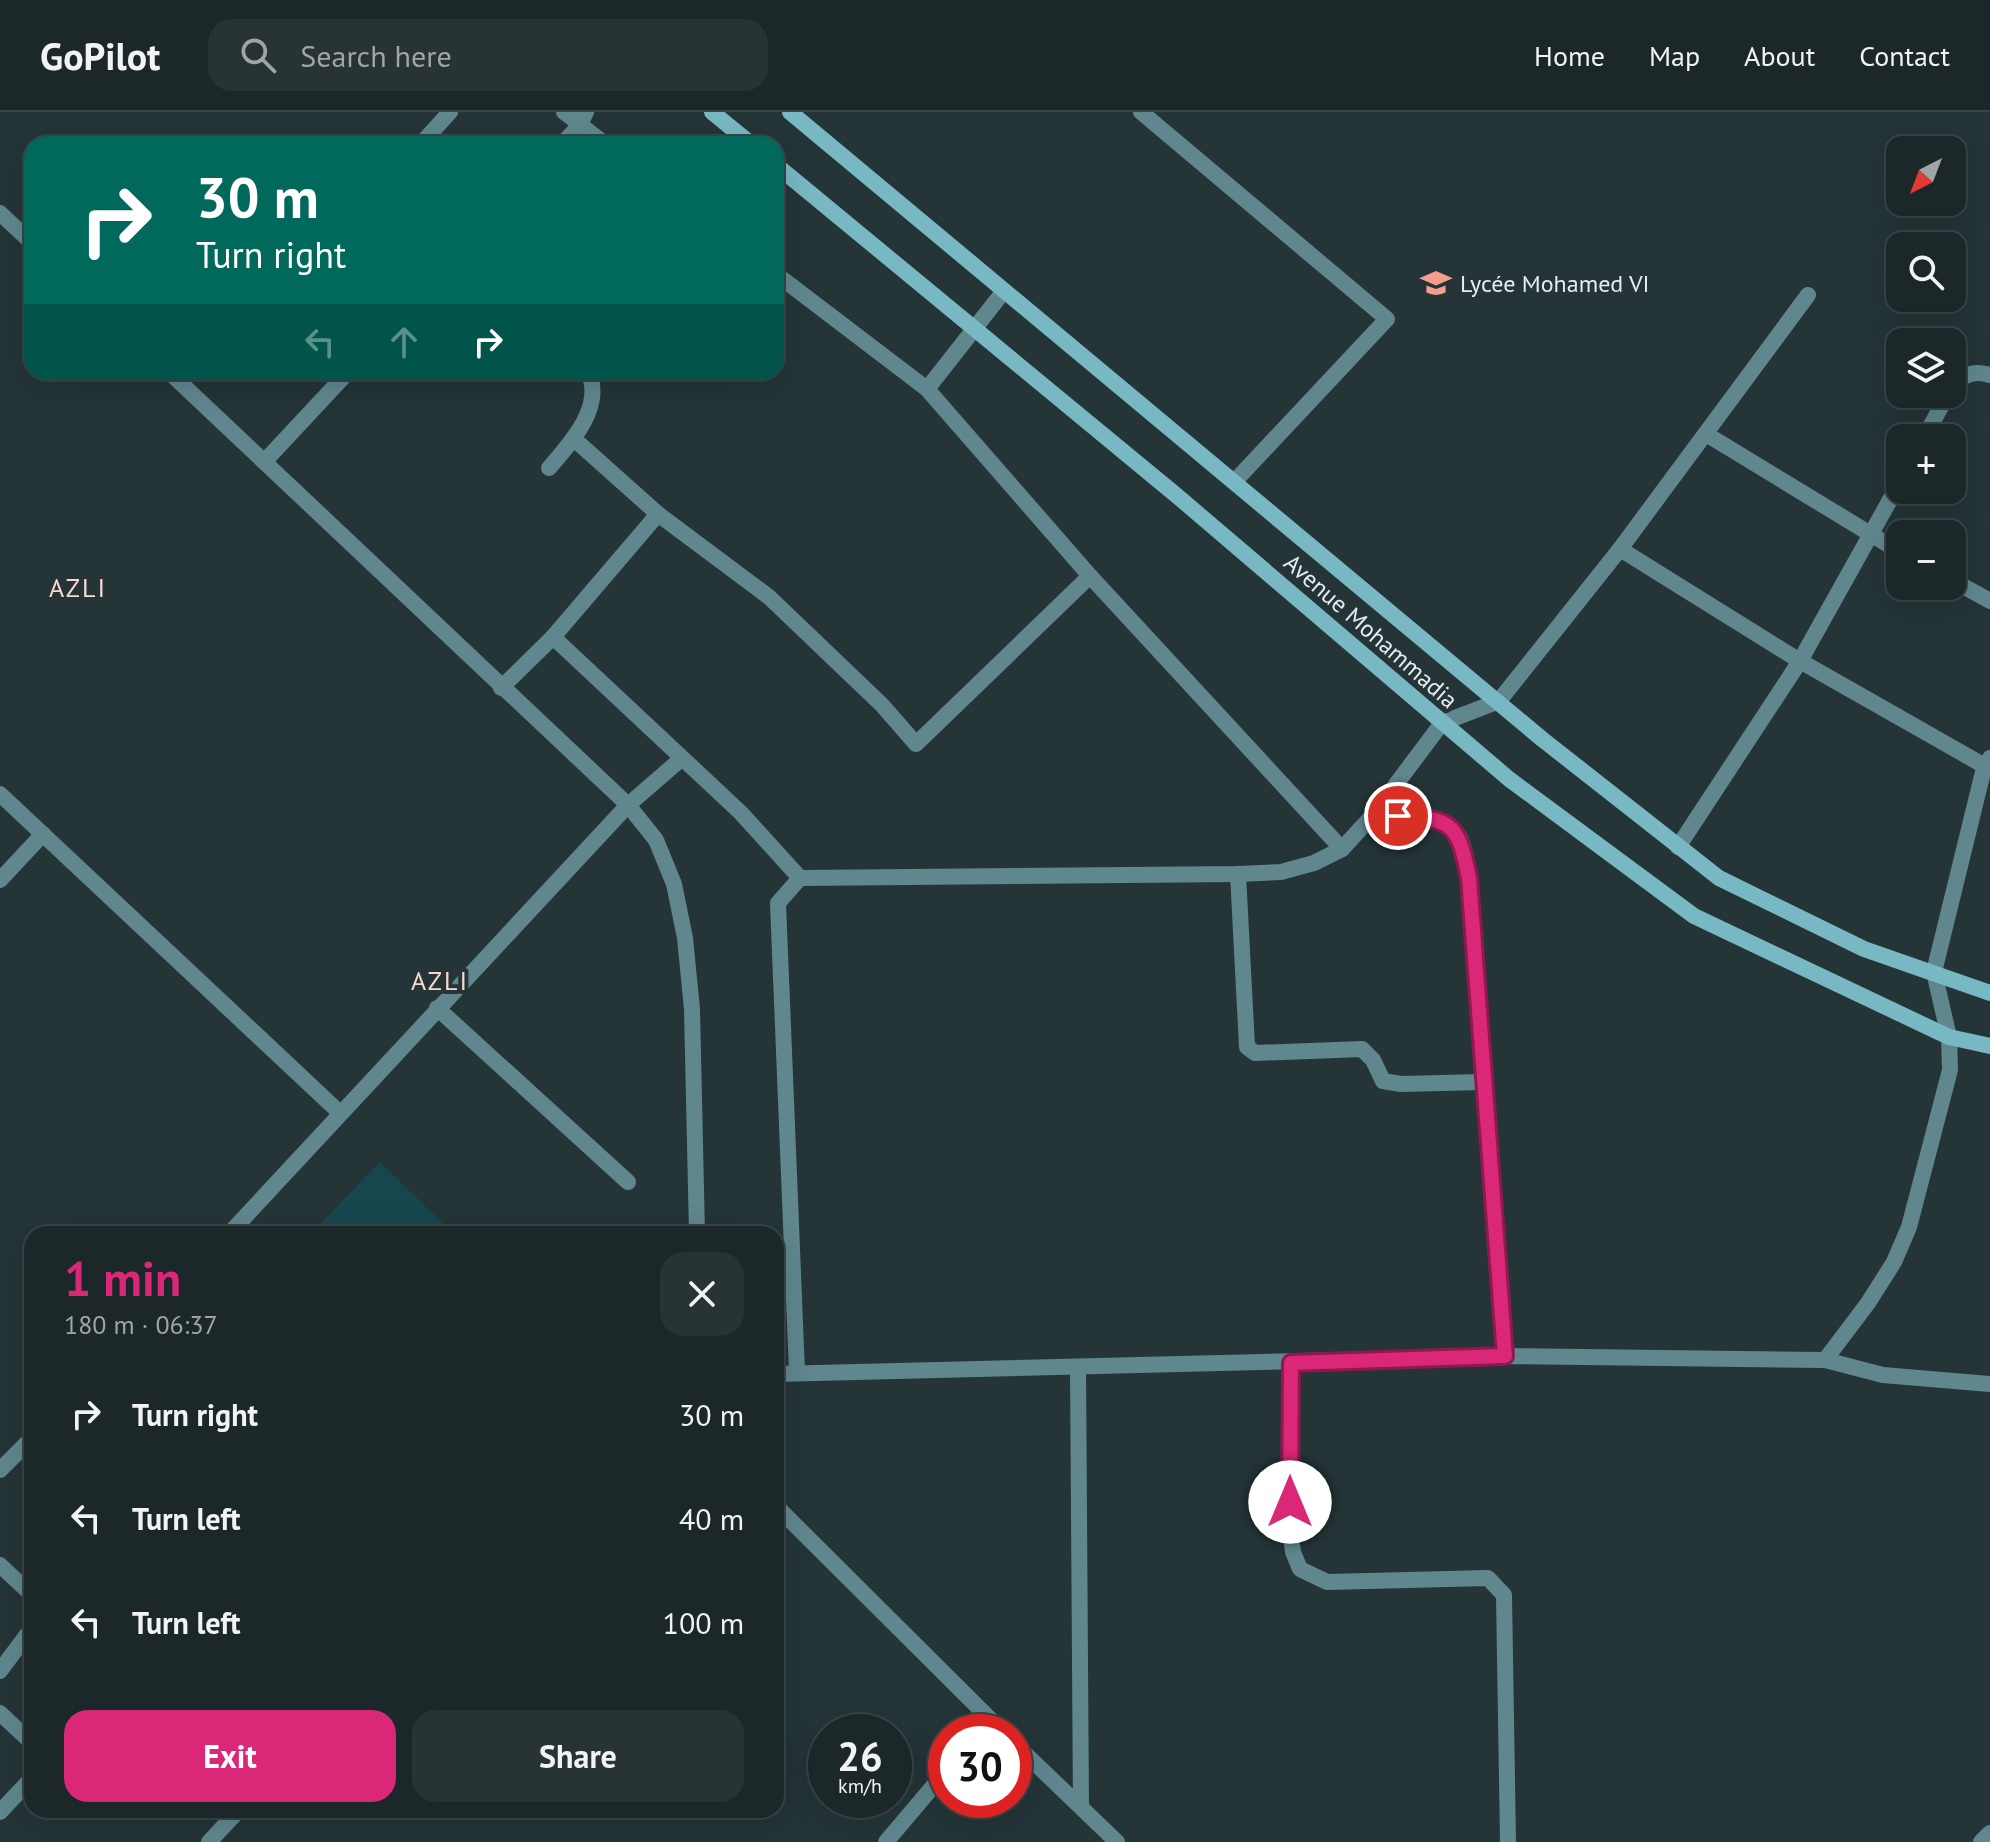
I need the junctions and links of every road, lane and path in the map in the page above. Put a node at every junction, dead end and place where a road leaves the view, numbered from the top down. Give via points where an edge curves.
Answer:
1 (450, 112) edge
2 (564, 112) edge
3 (712, 112) edge
4 (790, 112) edge
5 (1141, 112) edge
6 (583, 118) edge
7 (428, 136) edge
8 (568, 136) edge
9 (598, 136) edge
10 (741, 136) edge
11 (784, 172) edge
12 (0, 213) edge
13 (24, 236) edge
14 (784, 280) edge
15 (1004, 291) junction
16 (1808, 295) dead end
17 (973, 327) junction
18 (1966, 375) edge
19 (1990, 375) edge
20 (177, 380) edge
21 (341, 380) edge
22 (589, 380) edge
23 (927, 389) junction
24 (1706, 434) junction
25 (574, 439) junction
26 (264, 462) junction
27 (549, 468) dead end
28 (1235, 481) junction
29 (1888, 504) edge
30 (658, 514) junction
31 (1871, 536) junction
32 (1886, 544) edge
33 (1620, 549) junction
34 (1090, 576) junction
35 (1966, 588) edge
36 (1990, 601) edge
37 (553, 637) junction
38 (1800, 661) junction
39 (501, 688) junction
40 (1499, 701) junction
41 (1442, 723) junction
42 (680, 760) junction
43 (1988, 765) edge
44 (0, 794) edge
45 (628, 805) junction
46 (1373, 815) junction
47 (43, 834) junction
48 (1678, 847) junction
49 (1342, 849) junction
50 (1238, 874) junction
51 (800, 878) junction
52 (0, 880) edge
53 (1934, 972) junction
54 (1990, 993) edge
55 (437, 1008) junction
56 (1949, 1037) junction
57 (1990, 1046) edge
58 (1483, 1082) junction
59 (340, 1113) junction
60 (628, 1182) dead end
61 (236, 1226) edge
62 (697, 1226) edge
63 (1505, 1356) junction
64 (1825, 1360) junction
65 (1291, 1363) junction
66 (1078, 1367) junction
67 (797, 1372) junction
68 (784, 1373) edge
69 (1990, 1384) edge
70 (24, 1446) edge
71 (0, 1470) edge
72 (784, 1514) edge
73 (0, 1565) edge
74 (24, 1588) edge
75 (24, 1639) edge
76 (0, 1671) edge
77 (0, 1713) edge
78 (973, 1714) edge
79 (24, 1736) edge
80 (1032, 1760) edge
81 (24, 1786) edge
82 (928, 1792) edge
83 (1081, 1807) junction
84 (0, 1812) edge
85 (232, 1818) edge
86 (1990, 1833) edge
87 (209, 1842) edge
88 (886, 1842) edge
89 (1117, 1842) edge
90 (1508, 1842) edge
91 (1981, 1842) edge

1 - 7 street
2 - 6 street
3 - 10 street
4 - 15 street, Avenue Mohammadia
5 - 28 street via 1387,319
6 - 8 street
6 - 9 street
11 - 17 street, Avenue Mohammadia
12 - 13 street
14 - 23 street
15 - 17 street
15 - 28 street, Avenue Mohammadia
16 - 24 street
17 - 23 street
17 - 41 street, Avenue Mohammadia
18 - 19 street
20 - 26 street
21 - 26 street
22 - 25 street via 593,401
23 - 34 street
24 - 31 street
24 - 33 street
25 - 27 street
25 - 30 street
26 - 39 street
28 - 40 street, Avenue Mohammadia
29 - 31 street
30 - 34 street via 769,597 916,744
30 - 37 street
31 - 32 street
31 - 38 street
33 - 38 street
33 - 40 street
34 - 49 street
35 - 36 street
37 - 39 street
37 - 42 street
38 - 43 street
38 - 48 street
39 - 45 street
40 - 41 street
40 - 48 street, Avenue Mohammadia
41 - 46 street
41 - 56 street, Avenue Mohammadia via 1694,916
42 - 45 street
42 - 51 street via 741,813
43 - 53 street
44 - 47 street
45 - 55 street
45 - 62 street via 656,840 674,884 685,938 692,1009
46 - 49 street
46 - 58 street via 1423,817 1451,826 1461,838 1469,878
47 - 52 street
47 - 59 street
48 - 53 street, Avenue Mohammadia via 1719,878 1864,949
49 - 50 street via 1281,872
50 - 51 street
50 - 58 street via 1247,1047 1255,1053 1362,1049 1383,1081
51 - 67 street via 778,903
53 - 54 street, Avenue Mohammadia
53 - 56 street
55 - 59 street
55 - 60 street
56 - 57 street, Avenue Mohammadia
56 - 64 street via 1950,1070 1909,1227 1894,1262
58 - 63 street
59 - 61 street
63 - 64 street
63 - 65 street
64 - 69 street via 1883,1375
65 - 66 street
65 - 90 street via 1290,1529 1300,1569 1327,1582 1488,1578 1504,1595
66 - 67 street
66 - 83 street
67 - 68 street
70 - 71 street
72 - 78 street
73 - 74 street
75 - 76 street
77 - 79 street
80 - 83 street
81 - 84 street
82 - 88 street
83 - 89 street
85 - 87 street
86 - 91 street

